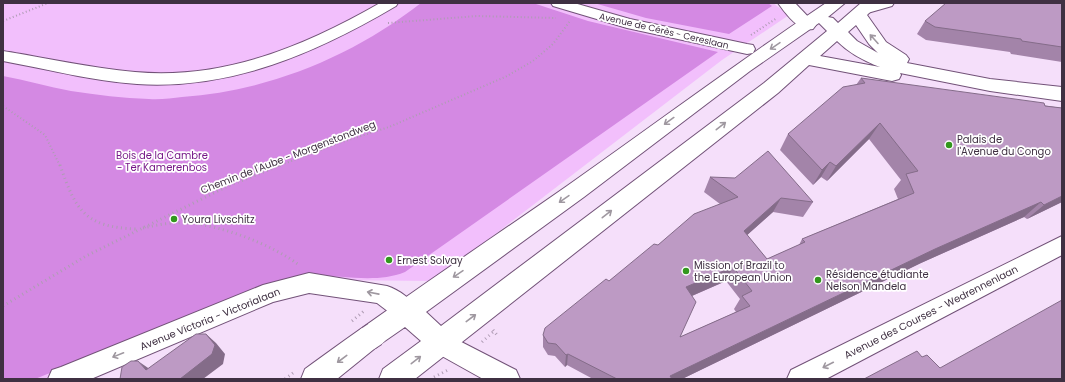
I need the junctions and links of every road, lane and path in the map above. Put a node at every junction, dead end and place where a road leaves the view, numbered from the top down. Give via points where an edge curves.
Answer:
1 (47, 3) edge
2 (52, 3) edge
3 (391, 3) edge
4 (558, 3) edge
5 (806, 3) edge
6 (837, 3) edge
7 (887, 3) edge
8 (864, 8) edge
9 (784, 9) edge
10 (814, 20) junction
11 (3, 21) edge
12 (352, 26) junction
13 (831, 38) junction
14 (748, 42) joint
15 (3, 56) edge
16 (806, 59) junction
17 (847, 66) junction
18 (931, 72) junction
19 (962, 80) junction
20 (1062, 94) edge
21 (3, 106) edge
22 (139, 228) junction
23 (1062, 245) edge
24 (309, 283) junction
25 (3, 306) edge
26 (406, 311) junction
27 (440, 342) junction
28 (60, 379) edge
29 (315, 379) edge
30 (393, 379) edge
31 (507, 379) edge
32 (800, 379) edge

1 - 2 path
1 - 11 path
3 - 12 street
4 - 14 street, Avenue de Cérès - Cereslaan via 627,23
5 - 10 main road
6 - 10 main road
7 - 8 street
8 - 13 main road
18 -> 8 main road via 882,48 871,36
9 - 10 main road
9 - 14 path
10 - 13 main road
10 -> 26 main road via 744,67 576,191
12 - 15 street via 276,61 225,74 180,78 137,78
12 - 22 path, Chemin de l'Aube - Morgenstondweg via 477,16 571,19 553,44 533,61 506,77 389,126 228,186
13 - 16 main road
13 - 17 main road
13 - 18 main road via 851,45 873,58 902,68
16 - 17 main road
27 -> 16 main road
17 - 19 main road via 915,78
18 - 19 main road
19 - 20 main road
21 - 22 path via 45,135 79,210 99,223 114,228
22 - 24 path via 168,223 192,223 234,234 288,256 301,268
22 - 25 path, Chemin de l'Aube - Morgenstondweg via 86,256
23 -> 32 street, Avenue des Courses - Wedrennenlaan
26 -> 24 street, Avenue Victoria - Victorialaan via 387,296 377,293
24 -> 28 street, Avenue Victoria - Victorialaan via 271,292
26 - 27 main road
26 -> 29 main road
30 -> 27 main road
27 - 31 street

